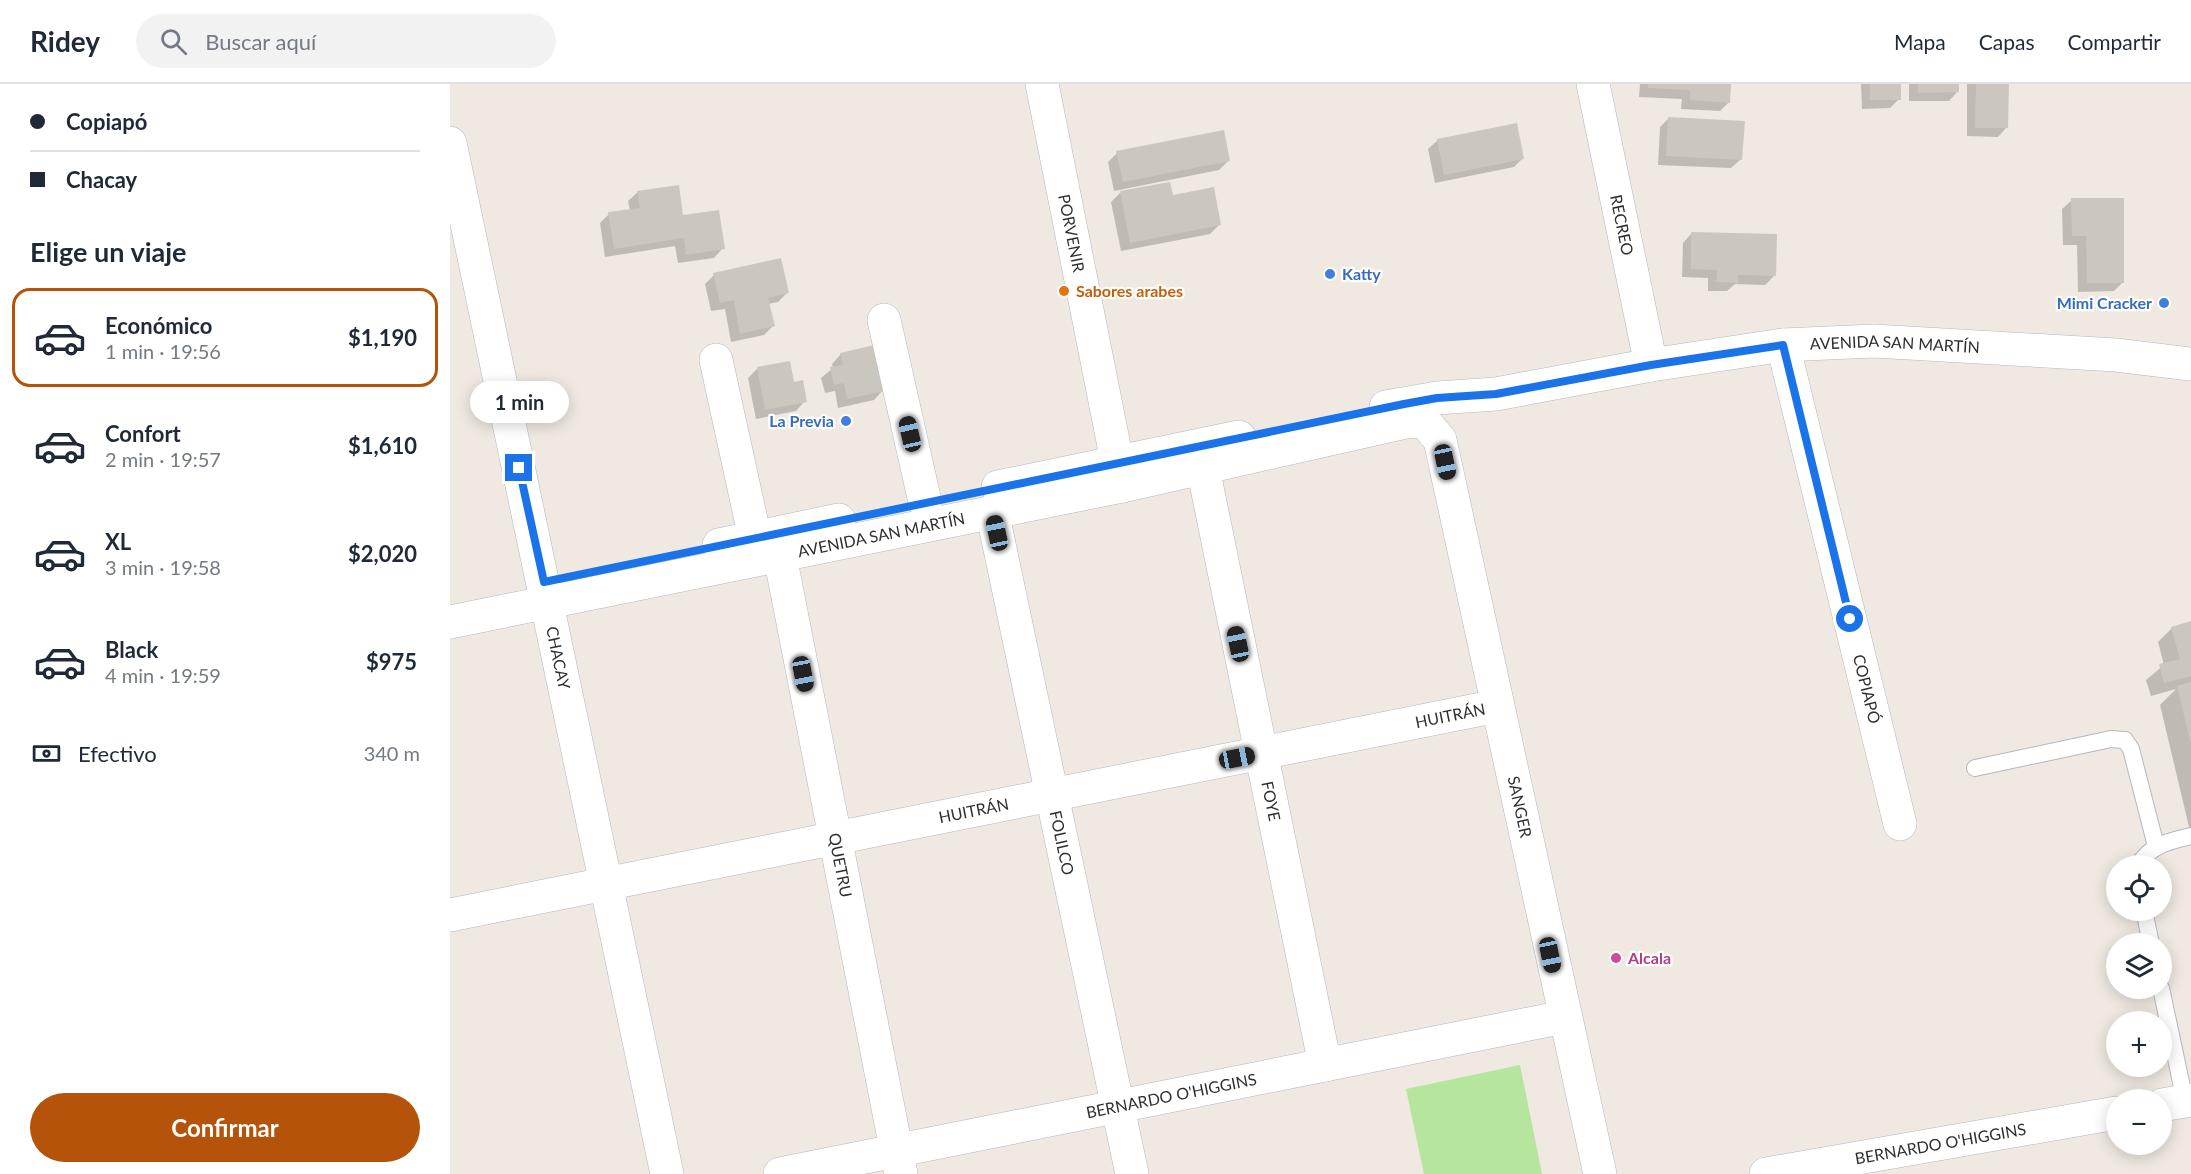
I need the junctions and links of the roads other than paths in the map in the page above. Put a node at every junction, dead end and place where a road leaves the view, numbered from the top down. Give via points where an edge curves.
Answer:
1 (1042, 84) edge
2 (1593, 84) edge
3 (450, 143) edge
4 (884, 320) dead end
5 (1783, 345) junction
6 (716, 360) dead end
7 (2191, 364) edge
8 (1651, 365) junction
9 (1496, 394) junction
10 (1440, 440) junction
11 (1203, 468) junction
12 (1120, 474) junction
13 (925, 502) junction
14 (992, 511) junction
15 (767, 547) junction
16 (546, 592) junction
17 (450, 600) edge
18 (450, 622) edge
19 (1497, 706) junction
20 (1261, 753) junction
21 (1975, 768) dead end
22 (1051, 795) junction
23 (1900, 824) dead end
24 (2191, 836) edge
25 (835, 838) junction
26 (2156, 846) junction
27 (2145, 855) edge
28 (604, 884) junction
29 (450, 915) edge
30 (2163, 999) edge
31 (1564, 1017) junction
32 (1325, 1065) junction
33 (2179, 1102) edge
34 (1118, 1106) junction
35 (2106, 1115) edge
36 (898, 1162) edge
37 (1829, 1169) edge
38 (667, 1174) edge
39 (780, 1174) edge
40 (1132, 1174) edge
41 (1600, 1174) edge
42 (1766, 1174) edge

1 - 12 street, PORVENIR
2 - 8 street, RECREO
3 - 16 street, CHACAY
4 - 13 street
5 - 7 street, AVENIDA SAN MARTÍN via 1874,341 2116,355
5 - 8 street, AVENIDA SAN MARTÍN
5 - 23 street, COPIAPÓ
6 - 15 street, QUETRU
8 - 9 street, AVENIDA SAN MARTÍN
9 - 10 street, AVENIDA SAN MARTÍN via 1467,407
9 - 12 street, AVENIDA SAN MARTÍN via 1437,398
10 - 11 street, AVENIDA SAN MARTÍN via 1424,421 1406,422
10 - 19 street, SANGER
11 - 12 street, AVENIDA SAN MARTÍN
11 - 20 street, FOYE
12 - 13 street, AVENIDA SAN MARTÍN
12 - 14 street, AVENIDA SAN MARTÍN
13 - 15 street, AVENIDA SAN MARTÍN
14 - 15 street, AVENIDA SAN MARTÍN
14 - 22 street, FOLILCO
15 - 16 street, AVENIDA SAN MARTÍN
15 - 25 street, QUETRU
16 - 17 street, AVENIDA SAN MARTÍN
16 - 18 street, AVENIDA SAN MARTÍN
16 - 28 street, CHACAY
19 - 20 street, HUITRÁN
19 - 31 street, SANGER
20 - 22 street, HUITRÁN
20 - 32 street, FOYE
21 - 26 lane via 2111,739 2125,740 2131,749
22 - 25 street, HUITRÁN
22 - 34 street, FOLILCO
24 - 26 lane
25 - 28 street, HUITRÁN
25 - 36 street, QUETRU
26 - 27 lane
28 - 29 street, HUITRÁN
28 - 38 street, CHACAY
30 - 33 lane
31 - 32 street, BERNARDO O'HIGGINS
31 - 41 street, SANGER
32 - 34 street, BERNARDO O'HIGGINS
34 - 36 street, BERNARDO O'HIGGINS
34 - 40 street, FOLILCO
35 - 37 street, BERNARDO O'HIGGINS
36 - 39 street, BERNARDO O'HIGGINS
37 - 42 street, BERNARDO O'HIGGINS

